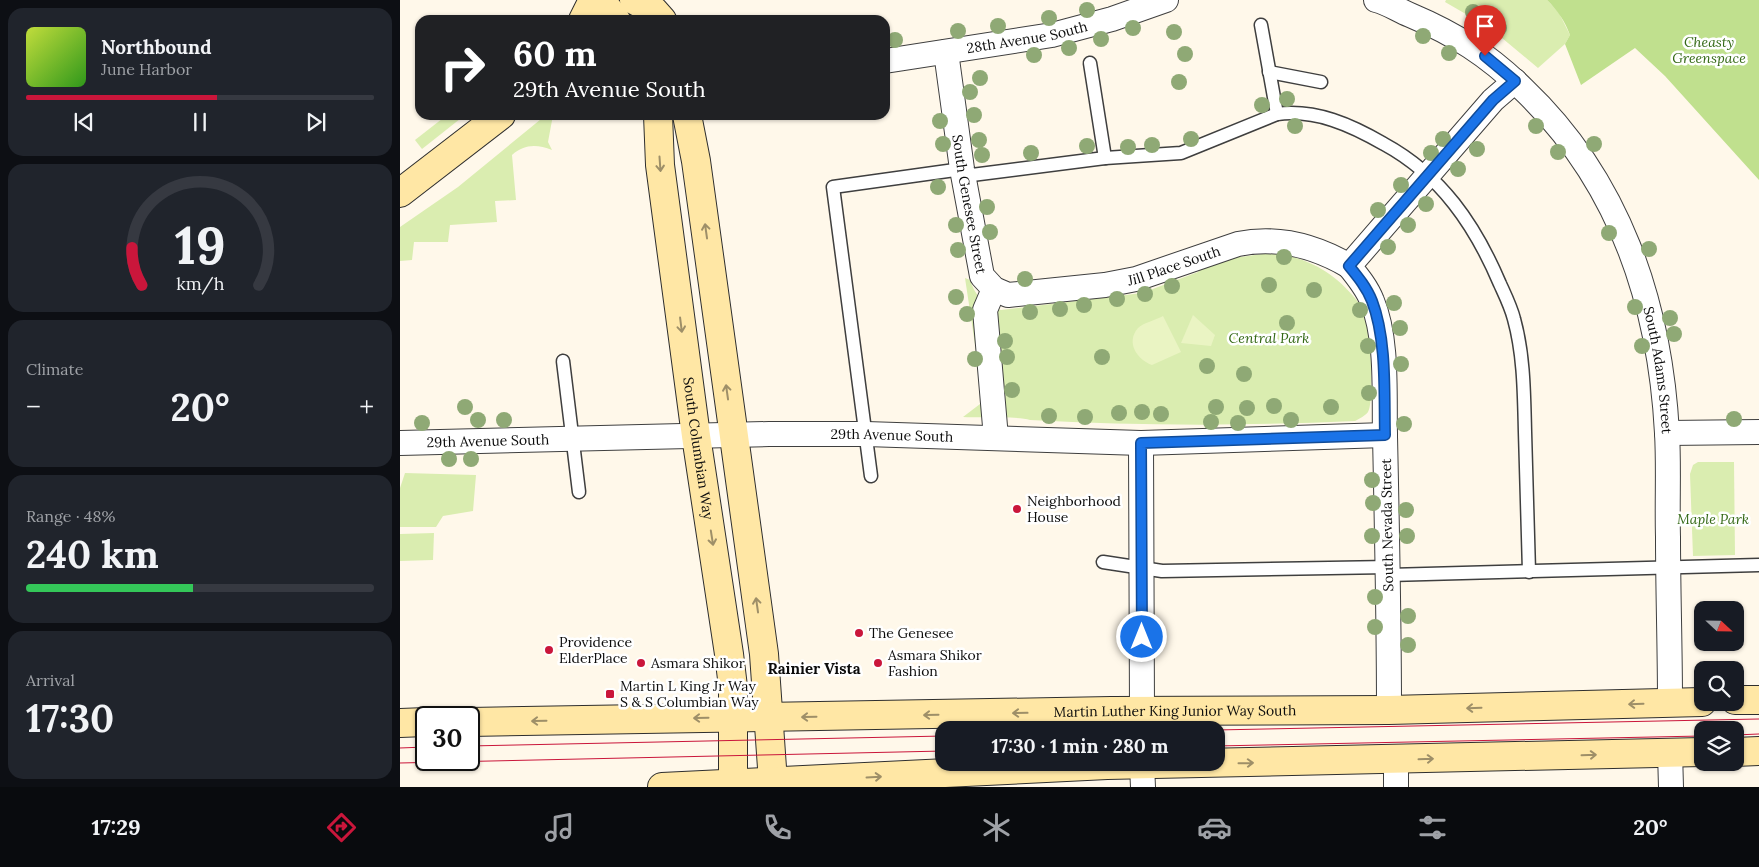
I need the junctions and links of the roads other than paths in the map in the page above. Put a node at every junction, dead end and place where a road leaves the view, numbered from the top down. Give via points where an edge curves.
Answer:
1 (593, 0) edge
2 (601, 0) edge
3 (634, 0) edge
4 (1166, 0) edge
5 (1376, 0) edge
6 (586, 15) edge
7 (612, 15) edge
8 (658, 15) edge
9 (1261, 25) dead end
10 (946, 52) junction
11 (890, 60) edge
12 (1090, 63) dead end
13 (1270, 72) junction
14 (1515, 81) junction
15 (1321, 82) dead end
16 (1277, 114) junction
17 (494, 120) edge
18 (658, 120) edge
19 (688, 120) edge
20 (1105, 158) junction
21 (963, 173) junction
22 (1428, 174) junction
23 (400, 192) edge
24 (1349, 266) junction
25 (994, 289) junction
26 (563, 361) dead end
27 (1759, 432) edge
28 (1667, 433) junction
29 (866, 434) junction
30 (733, 435) junction
31 (1385, 435) junction
32 (696, 436) junction
33 (571, 438) junction
34 (996, 438) junction
35 (400, 443) edge
36 (1141, 443) junction
37 (871, 476) dead end
38 (579, 492) dead end
39 (1103, 562) dead end
40 (1759, 565) edge
41 (1141, 568) junction
42 (1668, 568) junction
43 (1389, 571) junction
44 (1530, 572) junction
45 (1744, 700) edge
46 (1759, 700) edge
47 (1694, 702) edge
48 (1670, 703) junction
49 (1389, 710) junction
50 (1142, 711) junction
51 (733, 717) junction
52 (767, 718) junction
53 (415, 722) edge
54 (480, 722) edge
55 (400, 723) edge
56 (1759, 751) edge
57 (1670, 752) junction
58 (1694, 752) edge
59 (1744, 752) edge
60 (1396, 760) junction
61 (1143, 776) edge
62 (732, 785) edge
63 (773, 785) edge
64 (662, 787) edge
65 (1396, 787) edge
66 (1671, 787) edge

1 - 6 main road
2 - 7 main road
3 - 8 main road
4 - 10 street, 28th Avenue South via 1080,29
5 - 14 street via 1461,39
9 - 13 lane
10 - 11 street, 28th Avenue South
10 - 21 street, South Genesee Street
12 - 20 lane
13 - 15 lane
13 - 16 lane
14 - 22 street via 1493,100
14 - 28 street, South Adams Street via 1546,112 1577,151 1613,208 1632,253 1650,311
16 - 20 lane via 1181,153
16 - 22 lane via 1310,114 1350,127 1400,152
17 - 23 main road
18 -> 32 main road, South Columbian Way via 660,165
30 -> 19 main road
20 - 21 lane
21 - 25 street, South Genesee Street via 982,276
21 - 29 lane via 833,187
22 - 24 street
22 - 44 lane via 1468,220 1487,254 1514,317 1523,372
24 - 25 street, Jill Place South via 1319,250 1287,242 1255,241 1136,279 1104,285 1008,295
24 - 31 street, South Nevada Street via 1372,301 1378,325
25 - 34 street, South Genesee Street via 985,310
26 - 33 lane
27 - 28 street
28 - 42 street, South Adams Street
29 - 30 street, 29th Avenue South
29 - 34 street, 29th Avenue South
29 - 37 lane
30 - 32 street, 29th Avenue South
52 -> 30 main road via 764,654
31 - 36 street, 29th Avenue South
31 - 43 street, South Nevada Street
32 - 33 street, 29th Avenue South
32 -> 51 main road, South Columbian Way via 730,654
33 - 35 street, 29th Avenue South
33 - 38 lane
34 - 36 street, 29th Avenue South
36 - 41 street
39 - 41 lane
40 - 42 lane
41 - 43 lane via 1162,571
41 - 50 street
42 - 44 lane
42 - 48 street, South Adams Street
43 - 44 lane
43 - 49 street, South Nevada Street
45 - 46 main road
47 - 48 main road, Martin Luther King Junior Way South
48 -> 49 main road, Martin Luther King Junior Way South
49 - 50 main road, Martin Luther King Junior Way South
50 -> 52 main road, Martin Luther King Junior Way South
51 - 52 main road, Martin Luther King Junior Way South
51 -> 54 main road, Martin Luther King Junior Way South
51 - 62 main road, South Columbian Way
52 - 63 main road
53 - 55 main road
56 - 59 main road
57 - 58 main road
60 -> 57 main road
57 - 66 street
61 -> 60 main road
60 - 65 street
63 -> 61 main road
62 - 63 main road
62 - 64 main road

